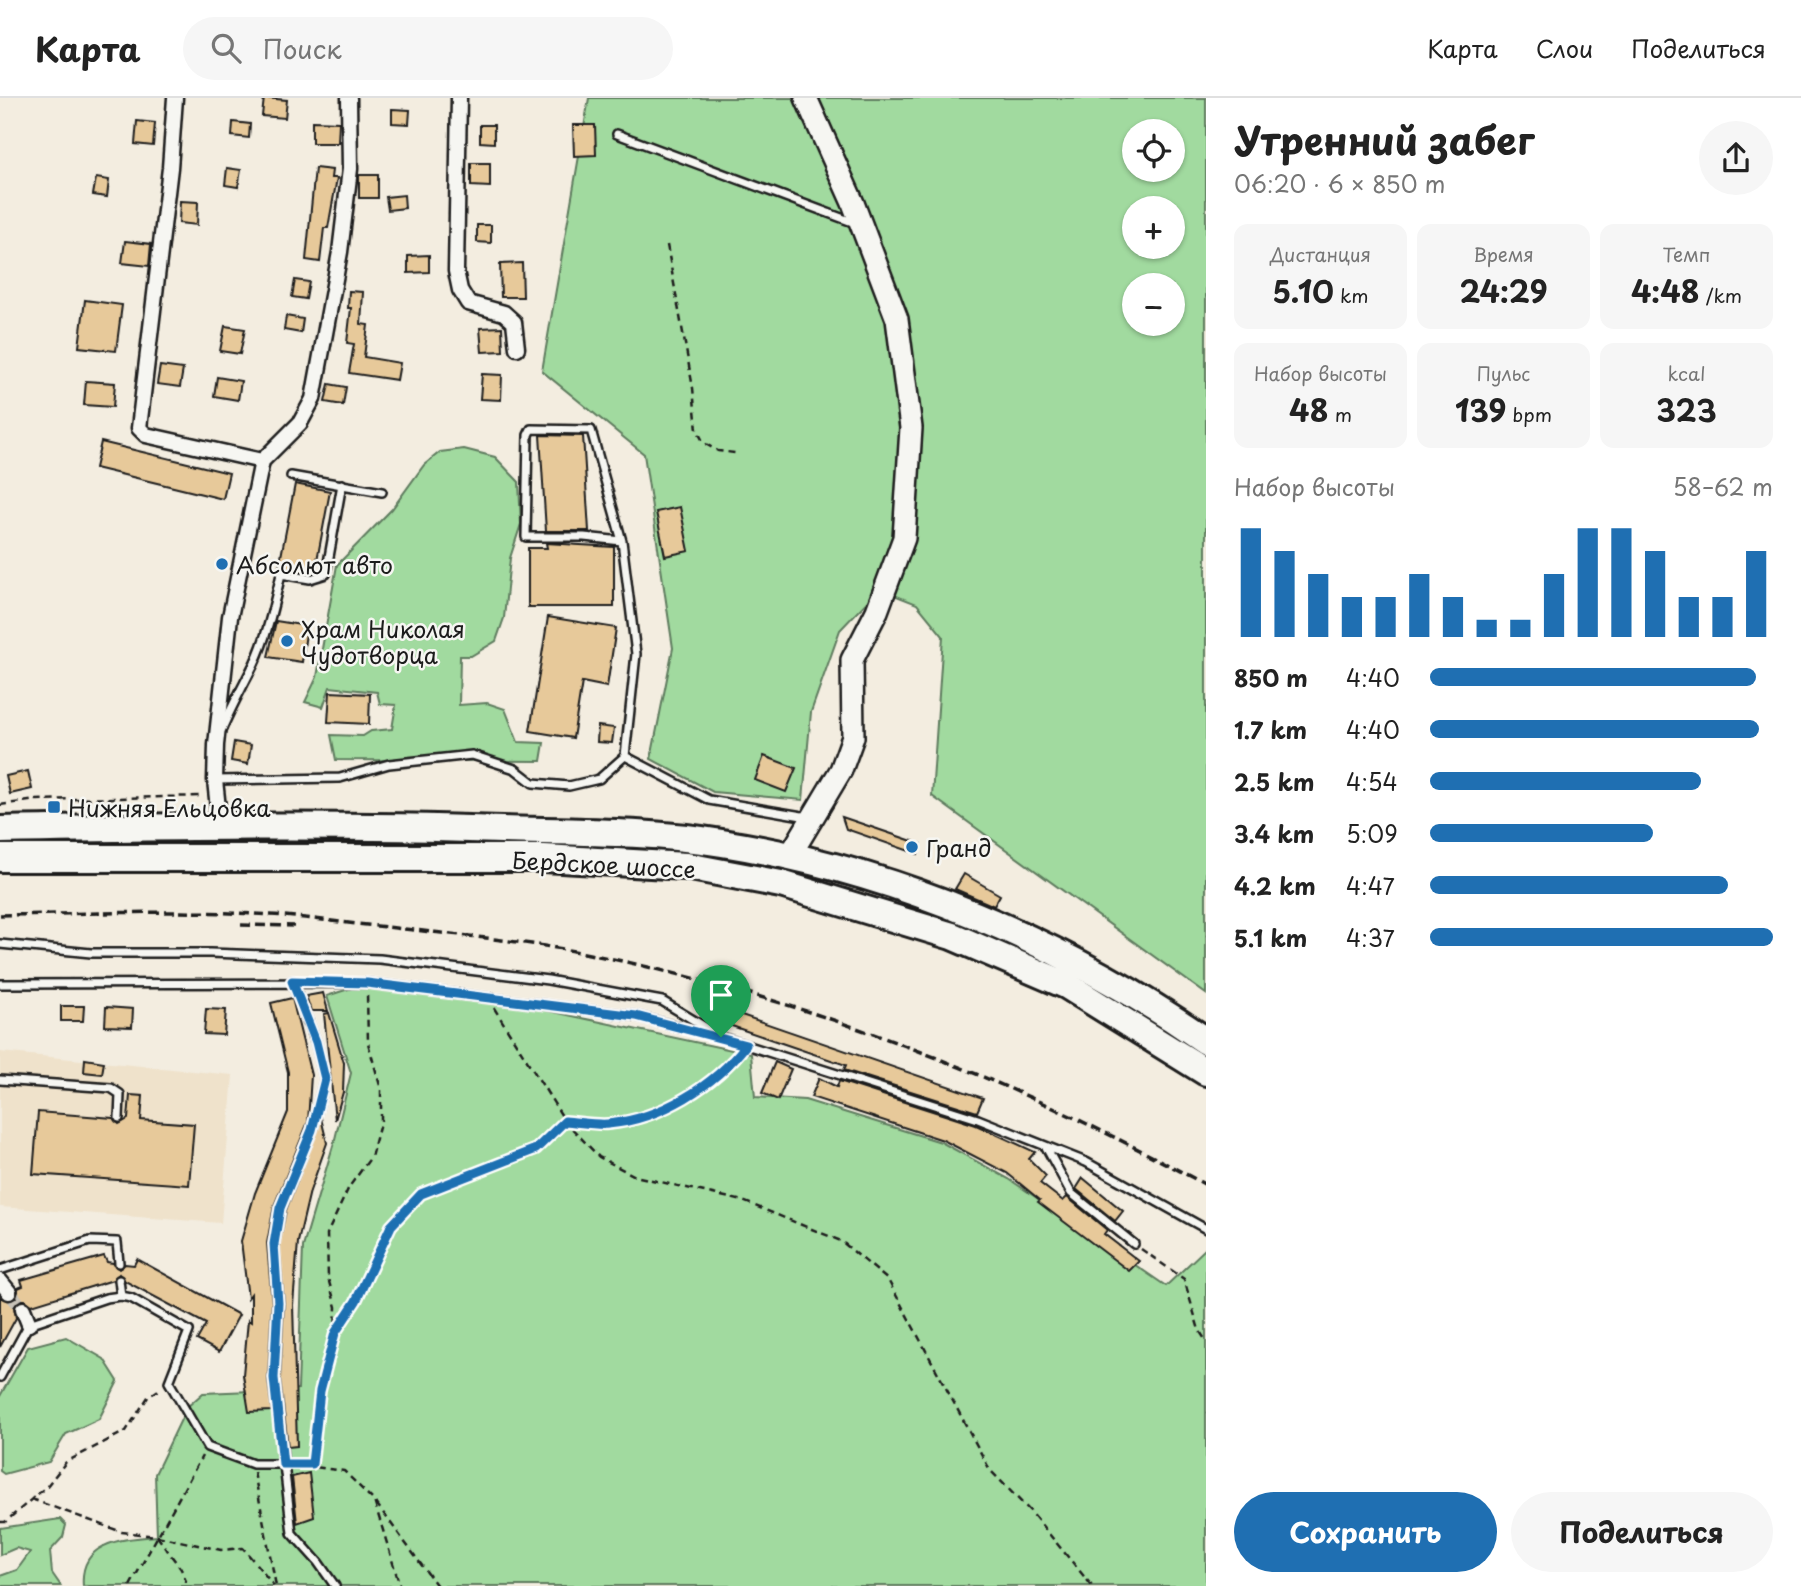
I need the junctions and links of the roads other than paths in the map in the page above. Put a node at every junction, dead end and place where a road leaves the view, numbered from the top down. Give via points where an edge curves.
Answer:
1 (175, 98) edge
2 (349, 98) edge
3 (459, 98) edge
4 (806, 98) edge
5 (617, 134) dead end
6 (862, 226) junction
7 (517, 348) dead end
8 (262, 461) junction
9 (291, 476) dead end
10 (342, 484) junction
11 (382, 492) dead end
12 (622, 541) junction
13 (216, 746) junction
14 (625, 756) junction
15 (215, 780) junction
16 (813, 817) junction
17 (220, 827) junction
18 (0, 830) edge
19 (542, 831) junction
20 (789, 857) junction
21 (0, 858) edge
22 (544, 858) junction
23 (0, 944) edge
24 (292, 981) junction
25 (0, 984) edge
26 (721, 1037) junction
27 (1206, 1041) edge
28 (1206, 1072) edge
29 (0, 1080) edge
30 (119, 1118) dead end
31 (1046, 1146) junction
32 (1206, 1229) edge
33 (1134, 1244) road end
34 (119, 1263) dead end
35 (0, 1270) edge
36 (119, 1280) dead end
37 (121, 1296) junction
38 (23, 1309) tunnel mouth
39 (29, 1324) junction
40 (0, 1377) edge
41 (283, 1464) junction
42 (335, 1586) edge

1 - 8 street via 139,428 146,435
2 - 8 street via 347,197 313,400 300,424
3 - 7 street via 456,271 460,290 468,303 504,313 514,322
4 - 6 street
5 - 6 lane
6 - 16 street via 897,320 911,428 904,538 877,611 852,660 853,737 841,770
8 - 13 street via 230,617
9 - 10 lane
10 - 11 lane
10 - 13 lane via 326,574 310,579 281,574 254,664 238,690
12 - 12 lane via 526,537 531,429 592,430
12 - 14 lane via 636,654
13 - 15 street
14 - 15 lane via 599,779 569,786 533,783 515,769 472,755 389,764 340,778
14 - 16 lane via 709,800
15 - 17 street
16 - 20 street
17 - 18 highway, Бердское шоссе
17 - 19 highway, Бердское шоссе via 349,825
19 - 20 highway, Бердское шоссе via 721,843
19 - 22 highway
20 - 27 highway, Бердское шоссе via 862,875 961,911 1077,962
21 - 22 highway, Бердское шоссе
22 - 28 highway, Бердское шоссе via 665,864 781,884 952,936 1066,985
23 - 26 lane via 91,953 380,959 662,1001
24 - 25 lane
24 - 26 lane via 367,983 486,996 636,1016
24 - 41 lane via 325,1079 312,1130 280,1208 274,1244 278,1303 274,1378
26 - 31 lane via 978,1119
29 - 30 lane via 111,1088 120,1094
31 - 32 lane via 1086,1162
31 - 33 lane via 1071,1193
34 - 35 lane via 117,1242 90,1241
36 - 37 lane
37 - 39 lane
37 - 41 lane via 188,1331 169,1382 207,1447 253,1464
38 - 39 street
39 - 40 lane
41 - 42 lane via 292,1533

